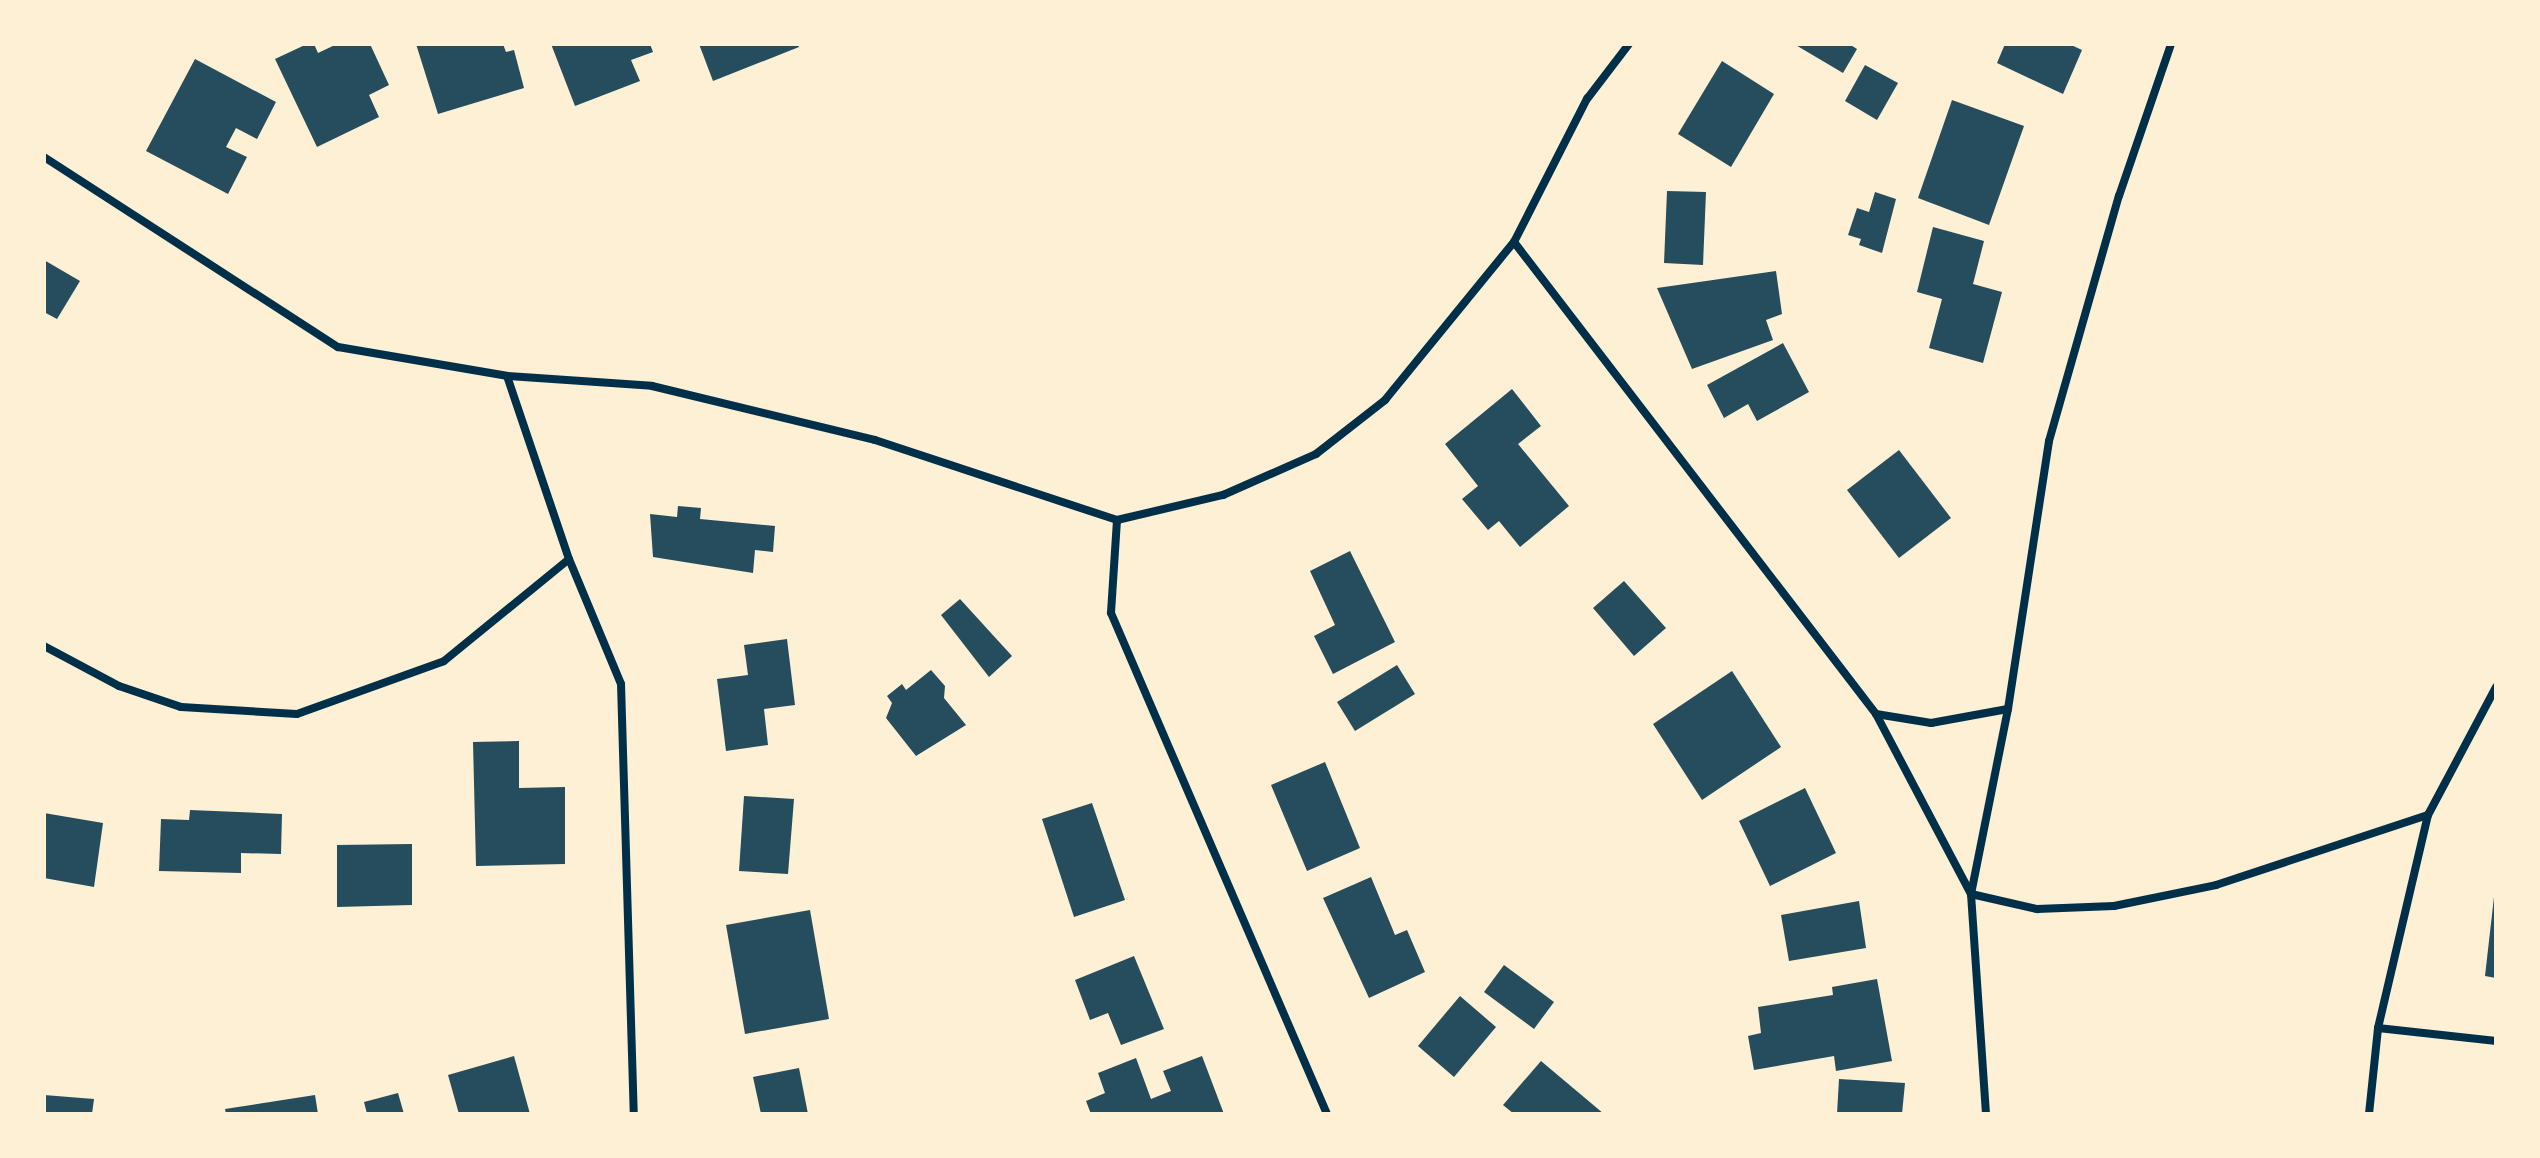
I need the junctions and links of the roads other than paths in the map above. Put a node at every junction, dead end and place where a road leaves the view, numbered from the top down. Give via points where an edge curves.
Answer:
1 (1629, 44) edge
2 (2171, 44) edge
3 (44, 157) edge
4 (1514, 242) junction
5 (507, 376) junction
6 (1117, 520) junction
7 (569, 559) junction
8 (44, 646) edge
9 (2496, 687) edge
10 (2008, 709) junction
11 (1876, 714) junction
12 (2428, 815) junction
13 (1971, 894) junction
14 (2378, 1028) junction
15 (2496, 1041) edge
16 (634, 1114) edge
17 (1327, 1114) edge
18 (1986, 1114) edge
19 (2369, 1114) edge

1 - 4 street via 1587,99
2 - 10 street via 2119,196 2049,441
3 - 5 street via 338,347
4 - 6 street via 1385,400 1316,454 1223,495
4 - 11 street
5 - 6 street via 682,393 875,440
5 - 7 street
6 - 17 street via 1111,613
7 - 8 street via 444,661 297,714 181,707 119,686
7 - 16 street via 621,684
9 - 12 street
10 - 11 street via 1931,723
10 - 13 street
11 - 13 street
12 - 13 street via 2216,885 2114,906 2037,909
12 - 14 street
13 - 18 street
14 - 15 street
14 - 19 street

